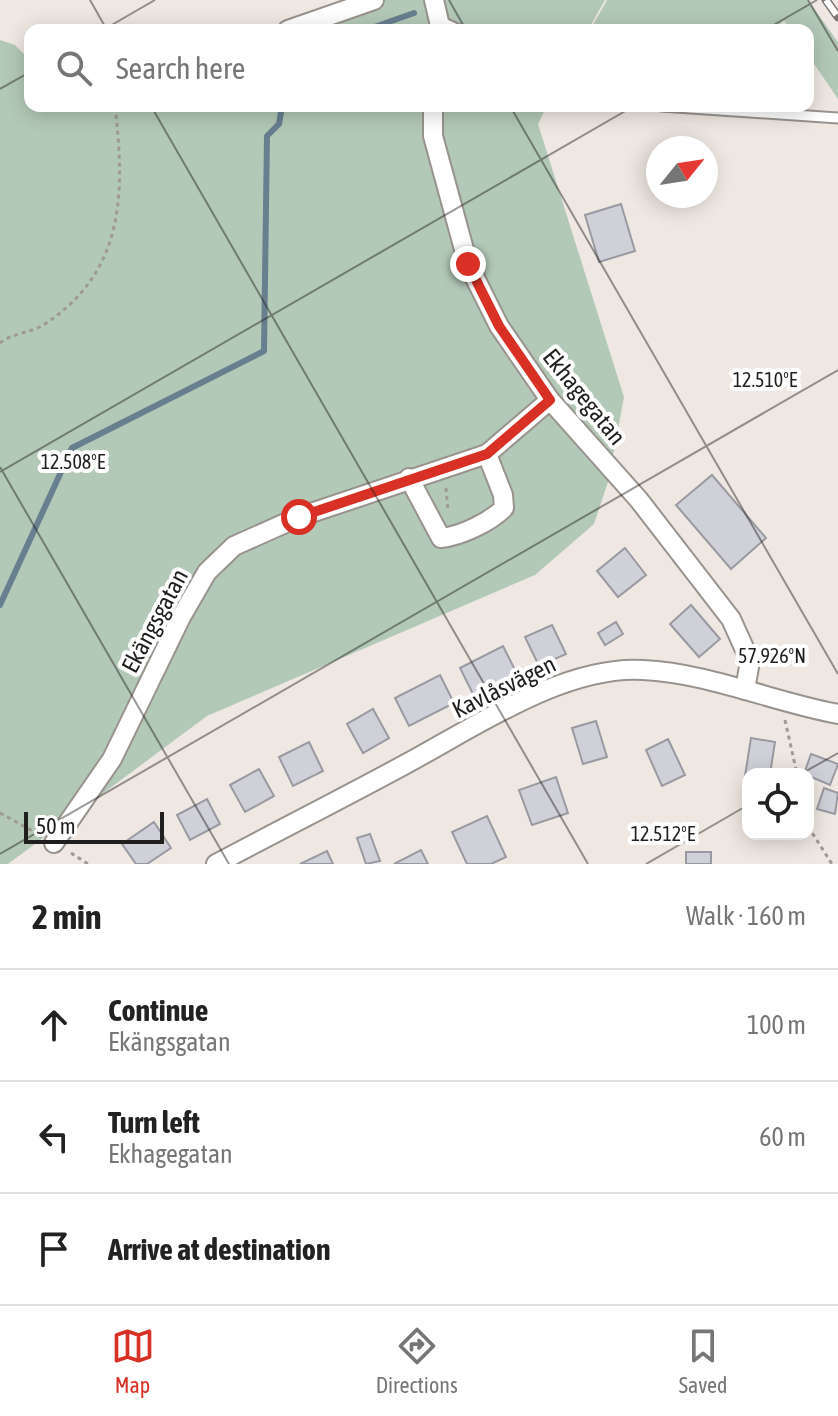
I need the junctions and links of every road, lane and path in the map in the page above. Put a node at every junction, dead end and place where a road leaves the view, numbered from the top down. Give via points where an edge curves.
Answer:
1 (374, 0) edge
2 (434, 0) edge
3 (305, 24) edge
4 (440, 24) edge
5 (116, 112) edge
6 (433, 112) edge
7 (750, 112) edge
8 (838, 118) edge
9 (0, 343) edge
10 (550, 400) junction
11 (487, 454) junction
12 (440, 469) junction
13 (409, 478) junction
14 (429, 522) junction
15 (745, 690) junction
16 (785, 712) dead end
17 (838, 714) edge
18 (796, 768) edge
19 (0, 813) edge
20 (814, 836) edge
21 (54, 843) joint
22 (216, 864) edge
23 (832, 864) edge

1 - 3 street
2 - 4 street
5 - 9 path via 122,164 118,213 102,267 43,326
6 - 10 street, Ekhagegatan via 436,149 468,264 499,326
7 - 8 lane
10 - 11 street, Ekängsgatan
10 - 15 street, Ekhagegatan via 639,500 731,619 750,661
11 - 12 street, Ekängsgatan
11 - 14 street via 504,508 451,537 441,538
12 - 13 street, Ekängsgatan
12 - 14 path via 450,508
13 - 14 street
13 - 21 street, Ekängsgatan via 234,546 207,572 112,759
15 - 17 street, Kavlåsvägen
15 - 22 street, Kavlåsvägen via 643,670 571,680
16 - 18 path
19 - 21 path
20 - 23 path

